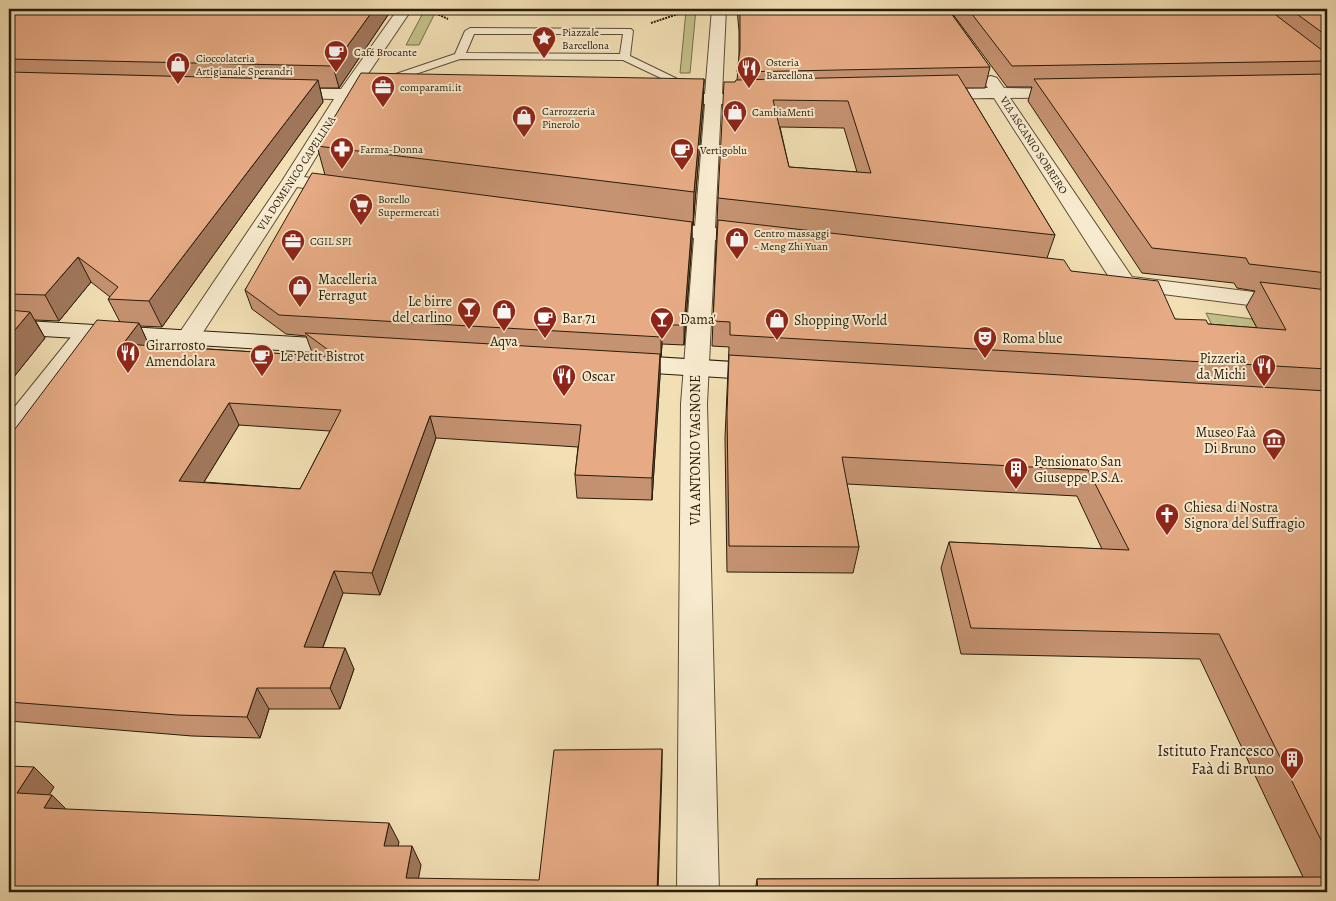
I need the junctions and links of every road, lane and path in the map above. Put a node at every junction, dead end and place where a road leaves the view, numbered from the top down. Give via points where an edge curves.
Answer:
1 (405, 9) edge
2 (720, 9) edge
3 (687, 11) dead end
4 (628, 31) junction
5 (459, 56) junction
6 (625, 57) junction
7 (983, 69) edge
8 (1081, 92) edge
9 (266, 93) edge
10 (1000, 93) junction
11 (345, 95) junction
12 (913, 95) edge
13 (404, 96) edge
14 (775, 98) edge
15 (651, 99) edge
16 (714, 100) junction
17 (292, 181) junction
18 (360, 190) edge
19 (635, 225) edge
20 (704, 234) junction
21 (772, 242) edge
22 (1096, 280) edge
23 (1125, 283) junction
24 (1327, 308) edge
25 (9, 327) edge
26 (87, 332) junction
27 (188, 338) junction
28 (365, 348) edge
29 (601, 362) edge
30 (696, 368) junction
31 (789, 373) edge
32 (9, 432) edge
33 (698, 892) edge

1 - 11 street, VIA DOMENICO CAPELLINA
2 - 16 street, VIA ANTONIO VAGNONE
3 - 4 path
4 - 5 lane via 470,31
4 - 6 lane
5 - 6 lane
5 - 11 lane
6 - 16 lane
7 - 10 street, VIA ASCANIO SOBRERO
8 - 10 street
9 - 11 street
10 - 12 street
10 - 23 street, VIA ASCANIO SOBRERO
11 - 13 street
11 - 17 street, VIA DOMENICO CAPELLINA
14 - 16 street
15 - 16 street
16 - 20 street, VIA ANTONIO VAGNONE
17 - 18 street
17 - 27 street, VIA DOMENICO CAPELLINA
19 - 20 street
20 - 21 street
20 - 30 street, VIA ANTONIO VAGNONE
22 - 23 street
23 - 24 street
25 - 26 street
26 - 27 street
26 - 32 street
27 - 28 street
29 - 30 street
30 - 31 street
30 - 33 street, VIA ANTONIO VAGNONE

